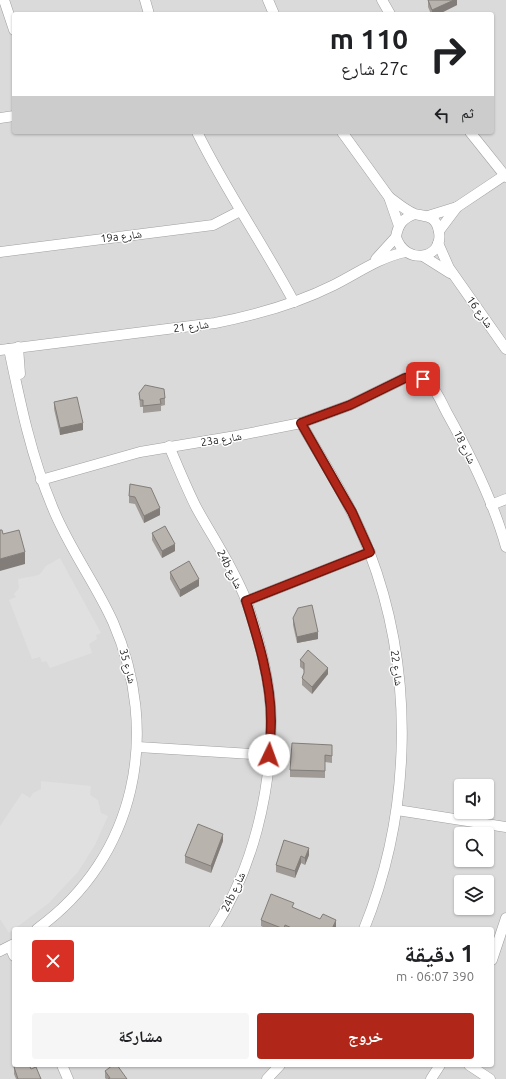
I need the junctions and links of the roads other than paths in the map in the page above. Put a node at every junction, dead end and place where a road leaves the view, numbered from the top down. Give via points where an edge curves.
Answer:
1 (4, 0) edge
2 (145, 0) edge
3 (268, 0) edge
4 (382, 0) edge
5 (148, 12) edge
6 (273, 12) edge
7 (389, 12) edge
8 (12, 24) edge
9 (12, 116) edge
10 (0, 118) edge
11 (198, 134) edge
12 (343, 134) edge
13 (472, 134) edge
14 (504, 174) edge
15 (389, 197) junction
16 (457, 207) junction
17 (240, 211) junction
18 (415, 214) junction
19 (428, 216) junction
20 (399, 226) junction
21 (439, 231) junction
22 (396, 237) junction
23 (438, 243) junction
24 (0, 252) edge
25 (405, 252) junction
26 (423, 256) junction
27 (372, 263) junction
28 (454, 276) junction
29 (290, 303) junction
30 (9, 349) edge
31 (506, 349) edge
32 (396, 382) joint
33 (301, 423) junction
34 (169, 446) junction
35 (42, 480) junction
36 (506, 499) edge
37 (491, 505) junction
38 (506, 547) edge
39 (370, 552) junction
40 (246, 601) junction
41 (138, 746) junction
42 (269, 755) junction
43 (396, 810) junction
44 (506, 827) edge
45 (506, 918) edge
46 (39, 927) edge
47 (216, 927) edge
48 (365, 927) edge
49 (12, 949) edge
50 (0, 951) edge
51 (494, 954) edge
52 (64, 1067) edge
53 (278, 1067) edge
54 (439, 1067) edge
55 (472, 1067) edge
56 (488, 1077) edge
57 (68, 1079) edge
58 (267, 1079) edge
59 (431, 1079) edge
60 (498, 1079) edge

1 - 8 street
2 - 5 street
3 - 6 street
4 - 7 street
9 - 10 street
11 - 17 street
12 - 15 street
13 - 14 street
14 - 16 street
15 - 18 street
15 - 20 street
16 - 19 street
16 - 21 street
17 - 24 street, 19a شارع via 213,225
17 - 29 street via 273,265
18 - 19 street
18 - 20 street via 403,220
19 - 21 street
20 - 22 street
21 - 23 street
22 - 25 street
22 - 27 street, شارع 21
23 - 26 street
23 - 28 street, شارع 16 via 444,260
25 - 26 street
25 - 27 street, شارع 21
26 - 28 street, شارع 16
27 - 29 street, شارع 21 via 334,285
28 - 31 street, شارع 16
29 - 30 street, شارع 21 via 215,323
30 - 35 street, شارع 35
32 - 33 street, 23a شارع via 350,405
32 - 37 street, شارع 18 via 414,377 423,379 431,385 466,450
33 - 34 street, 23a شارع
33 - 39 street, شارع 22 via 349,507
34 - 35 street, 23a شارع via 110,459
34 - 40 street, 24b شارع via 185,485
35 - 41 street, شارع 35 via 62,530 112,621 124,651 133,682
36 - 37 street
37 - 38 street, شارع 18
39 - 40 street
39 - 43 street, شارع 22 via 390,624 401,698 401,766
40 - 42 street, 24b شارع via 258,640 266,680 271,720
41 - 42 street
41 - 46 street, شارع 35 via 129,797 110,847 76,894
42 - 47 street, 24b شارع via 265,794 257,830 235,889
43 - 44 street
43 - 48 street, شارع 22 via 387,859
45 - 51 street
49 - 50 street
52 - 57 street
53 - 58 street
54 - 59 street
55 - 56 street
56 - 60 street

